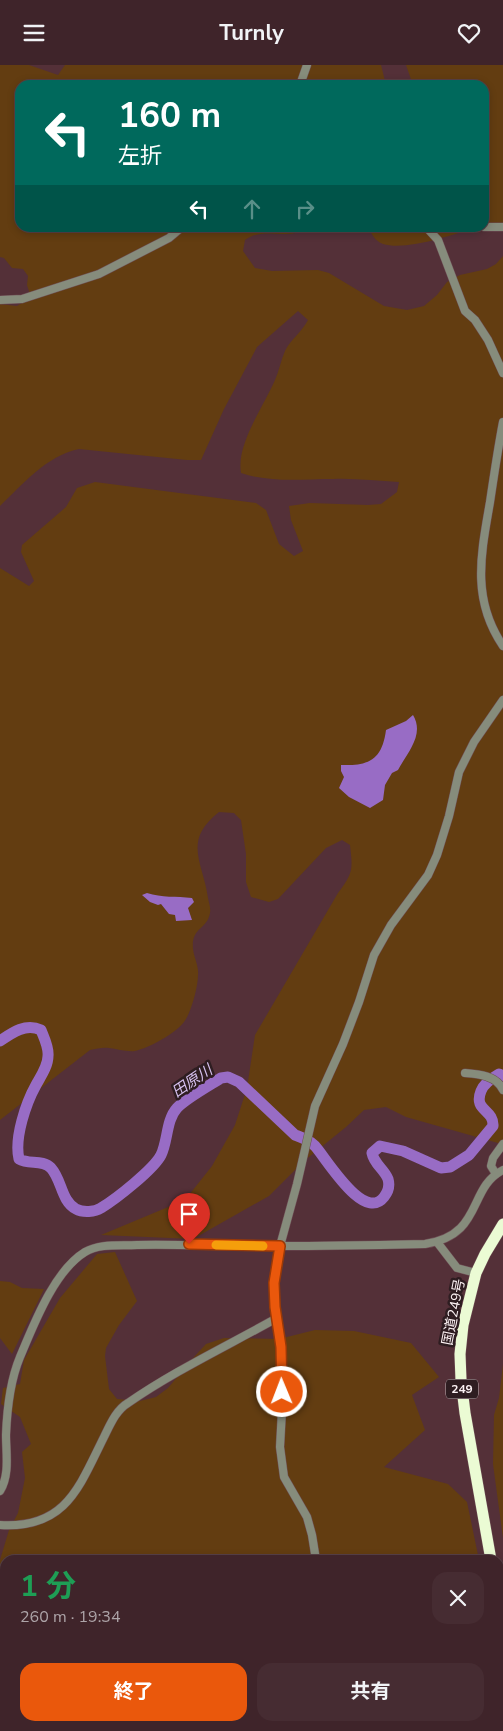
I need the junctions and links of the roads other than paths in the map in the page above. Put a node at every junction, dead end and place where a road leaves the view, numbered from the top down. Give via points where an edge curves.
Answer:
1 (307, 65) edge
2 (302, 80) edge
3 (489, 227) edge
4 (503, 227) edge
5 (176, 232) edge
6 (431, 232) edge
7 (0, 300) edge
8 (503, 373) edge
9 (503, 422) edge
10 (503, 646) edge
11 (503, 700) edge
12 (465, 1073) dead end
13 (502, 1087) edge
14 (503, 1144) edge
15 (500, 1172) edge
16 (503, 1224) edge
17 (437, 1242) junction
18 (280, 1246) junction
19 (476, 1273) junction
20 (276, 1318) junction
21 (3, 1433) edge
22 (0, 1491) edge
23 (0, 1525) edge
24 (315, 1555) edge
25 (490, 1555) edge

1 - 2 street
3 - 4 street
5 - 7 street via 99,274 22,299
6 - 8 street via 438,240 465,311 488,340
9 - 10 street via 484,534 480,580 482,601
11 - 18 street via 474,742 459,771 449,816 428,875 391,925 374,955 343,1044 315,1106 298,1185
12 - 13 street via 484,1075
14 - 15 street via 490,1166
15 - 17 street via 488,1181 464,1225 450,1237
16 - 19 highway, 国道249号 / 249
17 - 18 street
17 - 19 street via 456,1268
18 - 20 street via 274,1283
18 - 21 street via 111,1246 93,1248 80,1255 56,1280 23,1349
19 - 25 highway, 国道249号 / 249 via 463,1325 460,1380
20 - 23 street via 129,1402 117,1413 77,1490 55,1513 34,1522
20 - 24 street via 281,1347 280,1447 284,1477 306,1517
21 - 22 street via 6,1473

